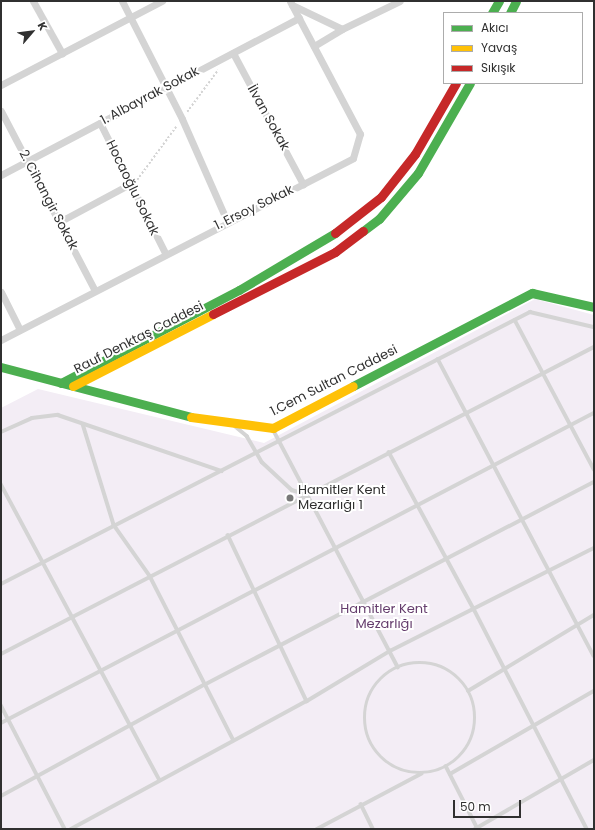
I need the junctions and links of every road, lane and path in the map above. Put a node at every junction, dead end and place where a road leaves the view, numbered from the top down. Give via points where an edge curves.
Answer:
1 (34, 1) edge
2 (122, 1) edge
3 (162, 1) edge
4 (400, 1) edge
5 (499, 1) edge
6 (516, 1) edge
7 (291, 3) edge
8 (493, 12) edge
9 (510, 12) edge
10 (130, 17) junction
11 (299, 18) junction
12 (342, 29) junction
13 (314, 46) junction
14 (62, 53) junction
15 (233, 53) junction
16 (455, 84) edge
17 (469, 84) edge
18 (1, 85) edge
19 (165, 89) junction
20 (1, 111) edge
21 (100, 123) junction
22 (27, 161) junction
23 (1, 175) edge
24 (130, 184) junction
25 (303, 184) junction
26 (227, 221) junction
27 (59, 222) junction
28 (165, 253) junction
29 (94, 289) junction
30 (1, 292) edge
31 (594, 307) edge
32 (515, 320) junction
33 (594, 328) edge
34 (20, 330) junction
35 (1, 340) edge
36 (594, 347) edge
37 (438, 359) junction
38 (1, 367) edge
39 (543, 373) junction
40 (61, 383) junction
41 (73, 386) junction
42 (466, 413) junction
43 (594, 413) edge
44 (83, 424) junction
45 (233, 424) junction
46 (570, 426) junction
47 (273, 428) junction
48 (1, 432) edge
49 (280, 441) junction
50 (389, 452) junction
51 (257, 453) junction
52 (494, 467) junction
53 (594, 469) edge
54 (222, 470) junction
55 (594, 482) edge
56 (1, 484) edge
57 (308, 494) junction
58 (417, 505) junction
59 (522, 519) junction
60 (114, 525) junction
61 (228, 535) junction
62 (336, 547) junction
63 (594, 548) edge
64 (446, 558) junction
65 (44, 562) junction
66 (549, 571) junction
67 (150, 576) junction
68 (1, 584) edge
69 (255, 593) junction
70 (364, 602) junction
71 (474, 609) junction
72 (594, 615) edge
73 (74, 616) junction
74 (577, 624) junction
75 (178, 632) junction
76 (279, 646) junction
77 (390, 651) junction
78 (1, 654) edge
79 (594, 656) edge
80 (398, 667) junction
81 (504, 670) junction
82 (101, 672) junction
83 (204, 685) junction
84 (468, 691) junction
85 (594, 691) edge
86 (307, 701) junction
87 (1, 705) edge
88 (8, 720) junction
89 (1, 723) edge
90 (531, 725) junction
91 (129, 726) junction
92 (233, 739) junction
93 (594, 760) edge
94 (446, 766) junction
95 (422, 774) junction
96 (450, 774) junction
97 (38, 776) junction
98 (558, 778) junction
99 (160, 780) junction
100 (1, 796) edge
101 (361, 804) junction
102 (65, 829) edge
103 (71, 829) edge
104 (317, 829) edge
105 (373, 829) edge
106 (477, 829) edge
107 (587, 829) edge

1 - 14 street
2 - 10 street
3 - 10 street
4 - 12 street
5 - 8 street
6 - 9 street
7 - 11 street, 1. Ersoy Sokak
7 - 12 street
10 - 14 street
10 - 19 street
11 - 13 street, 1. Ersoy Sokak
11 - 15 street, 1. Albayrak Sokak
12 - 13 street
13 - 25 street, 1. Ersoy Sokak via 360,134 353,158
14 - 18 street
15 - 19 street, 1. Albayrak Sokak
15 - 25 street, İlvan Sokak
16 - 40 street, Rauf Denktaş Caddesi via 415,154 381,197 324,242 226,298
17 - 41 street, Rauf Denktaş Caddesi via 418,173 367,228 335,252
19 - 21 street, 1. Albayrak Sokak
19 - 26 street via 182,118
20 - 22 street, 2. Cihangir Sokak
21 - 22 street, 1. Albayrak Sokak
21 - 24 street, Hocaoğlu Sokak
22 - 23 street, 1. Albayrak Sokak
22 - 27 street, 2. Cihangir Sokak
24 - 27 street
24 - 28 street, Hocaoğlu Sokak
25 - 26 street, 1. Ersoy Sokak
26 - 28 street, 1. Ersoy Sokak
27 - 29 street, 2. Cihangir Sokak
28 - 29 street, 1. Ersoy Sokak
29 - 34 street, 1. Ersoy Sokak
30 - 34 street
31 - 47 street, 1.Cem Sultan Caddesi via 532,293
32 - 33 lane via 530,312
32 - 37 lane
32 - 39 lane
34 - 35 street, 1. Ersoy Sokak
36 - 39 lane
37 - 42 lane
37 - 49 lane
38 - 40 street
39 - 42 lane
39 - 46 lane
40 - 41 street, Rauf Denktaş Caddesi
41 - 45 street, 1.Cem Sultan Caddesi via 181,416
42 - 50 lane
42 - 52 lane
43 - 46 lane
44 - 48 lane via 58,415 41,415
44 - 54 lane
44 - 60 lane
45 - 47 street, 1.Cem Sultan Caddesi
45 - 51 lane via 247,436
46 - 52 lane
46 - 53 lane
47 - 49 lane
49 - 51 lane
49 - 57 lane
50 - 57 lane
50 - 58 lane
51 - 54 lane
51 - 57 lane via 292,490
52 - 58 lane
52 - 59 lane
54 - 60 lane
55 - 59 lane
56 - 65 lane
57 - 61 lane
57 - 62 lane
58 - 62 lane
58 - 64 lane
59 - 64 lane
59 - 66 lane
60 - 65 lane
60 - 67 lane
61 - 67 lane
61 - 69 lane
62 - 69 lane
62 - 70 lane
63 - 66 lane
64 - 70 lane
64 - 71 lane
65 - 68 lane
65 - 73 lane
66 - 71 lane
66 - 74 lane
67 - 73 lane
67 - 75 lane
69 - 75 lane
69 - 76 lane
70 - 76 lane
70 - 77 lane
71 - 77 lane
71 - 81 lane
72 - 74 lane
73 - 78 lane
73 - 82 lane
74 - 79 lane
74 - 81 lane
75 - 82 lane
75 - 83 lane
76 - 83 lane
76 - 86 lane
77 - 80 lane
77 - 86 lane
80 - 84 lane via 413,663 440,667 458,678
80 - 95 lane via 372,689 365,722 377,753 389,765
81 - 84 lane
81 - 90 lane
82 - 88 lane
82 - 91 lane
83 - 91 lane
83 - 92 lane
84 - 94 lane via 475,709 475,727 469,745 458,759
85 - 90 lane
86 - 92 lane
87 - 88 lane
88 - 89 lane
88 - 97 lane
90 - 96 lane
90 - 98 lane
91 - 97 lane
91 - 99 lane
92 - 99 lane
93 - 98 lane
94 - 95 lane
94 - 96 lane
95 - 101 lane
96 - 106 lane
97 - 100 lane
97 - 102 lane
98 - 106 lane
98 - 107 lane
99 - 103 lane
101 - 104 lane
101 - 105 lane

